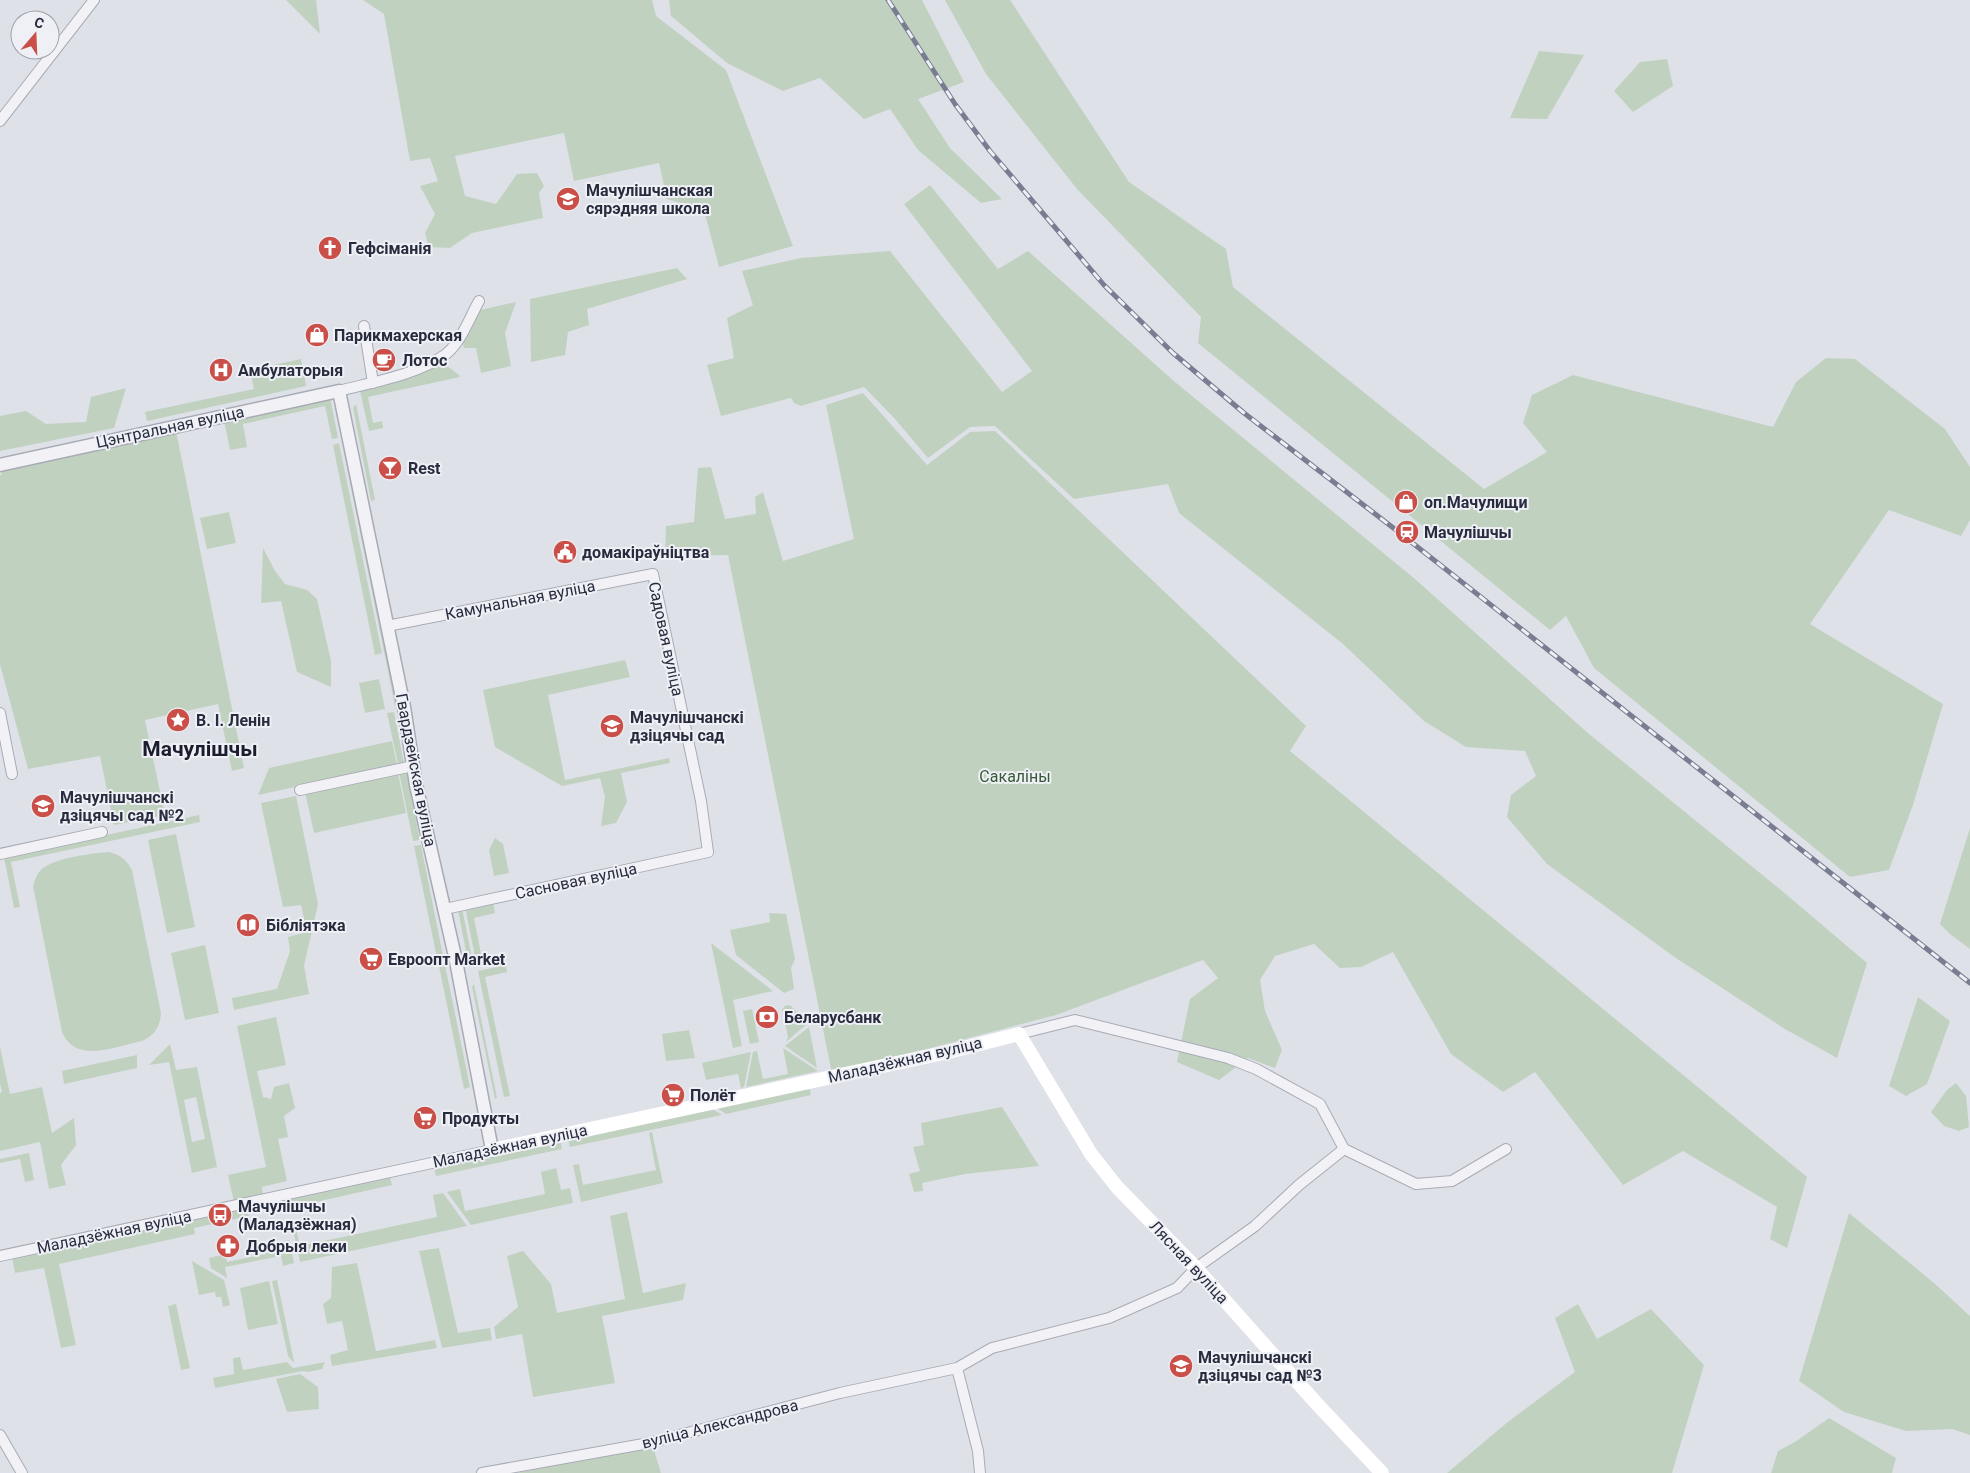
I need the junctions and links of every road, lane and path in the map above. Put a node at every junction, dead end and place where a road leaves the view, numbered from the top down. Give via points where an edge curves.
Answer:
1 (94, 0) edge
2 (0, 120) edge
3 (478, 300) dead end
4 (364, 326) dead end
5 (374, 383) junction
6 (339, 391) junction
7 (0, 465) edge
8 (652, 574) joint
9 (388, 626) junction
10 (0, 713) edge
11 (413, 766) junction
12 (12, 774) dead end
13 (300, 790) dead end
14 (102, 832) dead end
15 (708, 852) joint
16 (0, 854) edge
17 (445, 908) junction
18 (1019, 1034) junction
19 (1344, 1149) junction
20 (1506, 1149) dead end
21 (492, 1150) junction
22 (0, 1256) edge
23 (1196, 1268) junction
24 (957, 1368) junction
25 (0, 1435) edge
26 (22, 1473) edge
27 (482, 1473) edge
28 (980, 1473) edge
29 (1382, 1473) edge

1 - 2 street
3 - 5 street via 456,343 446,353 413,371
4 - 5 street
5 - 6 street
6 - 7 street, Цэнтральная вуліца
6 - 9 street, Гвардзейская вуліца
8 - 9 street, Камунальная вуліца
8 - 15 street, Садовая вуліца via 701,801
9 - 11 street, Гвардзейская вуліца
10 - 12 street
11 - 13 street
11 - 17 street, Гвардзейская вуліца
14 - 16 street
15 - 17 street, Сасновая вуліца
17 - 21 street, Гвардзейская вуліца
18 - 19 street via 1074,1020 1228,1058 1256,1069 1320,1104
18 - 21 main road, Маладзёжная вуліца
18 - 23 main road, Лясная вуліца via 1091,1154 1117,1187
19 - 20 street via 1416,1184 1452,1180
19 - 23 street, вуліца Александрова via 1255,1226
21 - 22 street, Маладзёжная вуліца
23 - 24 street, вуліца Александрова via 1177,1288 1109,1318 992,1348
23 - 29 main road, Лясная вуліца
24 - 27 street, вуліца Александрова via 840,1393 649,1443
24 - 28 street via 978,1451
25 - 26 street

